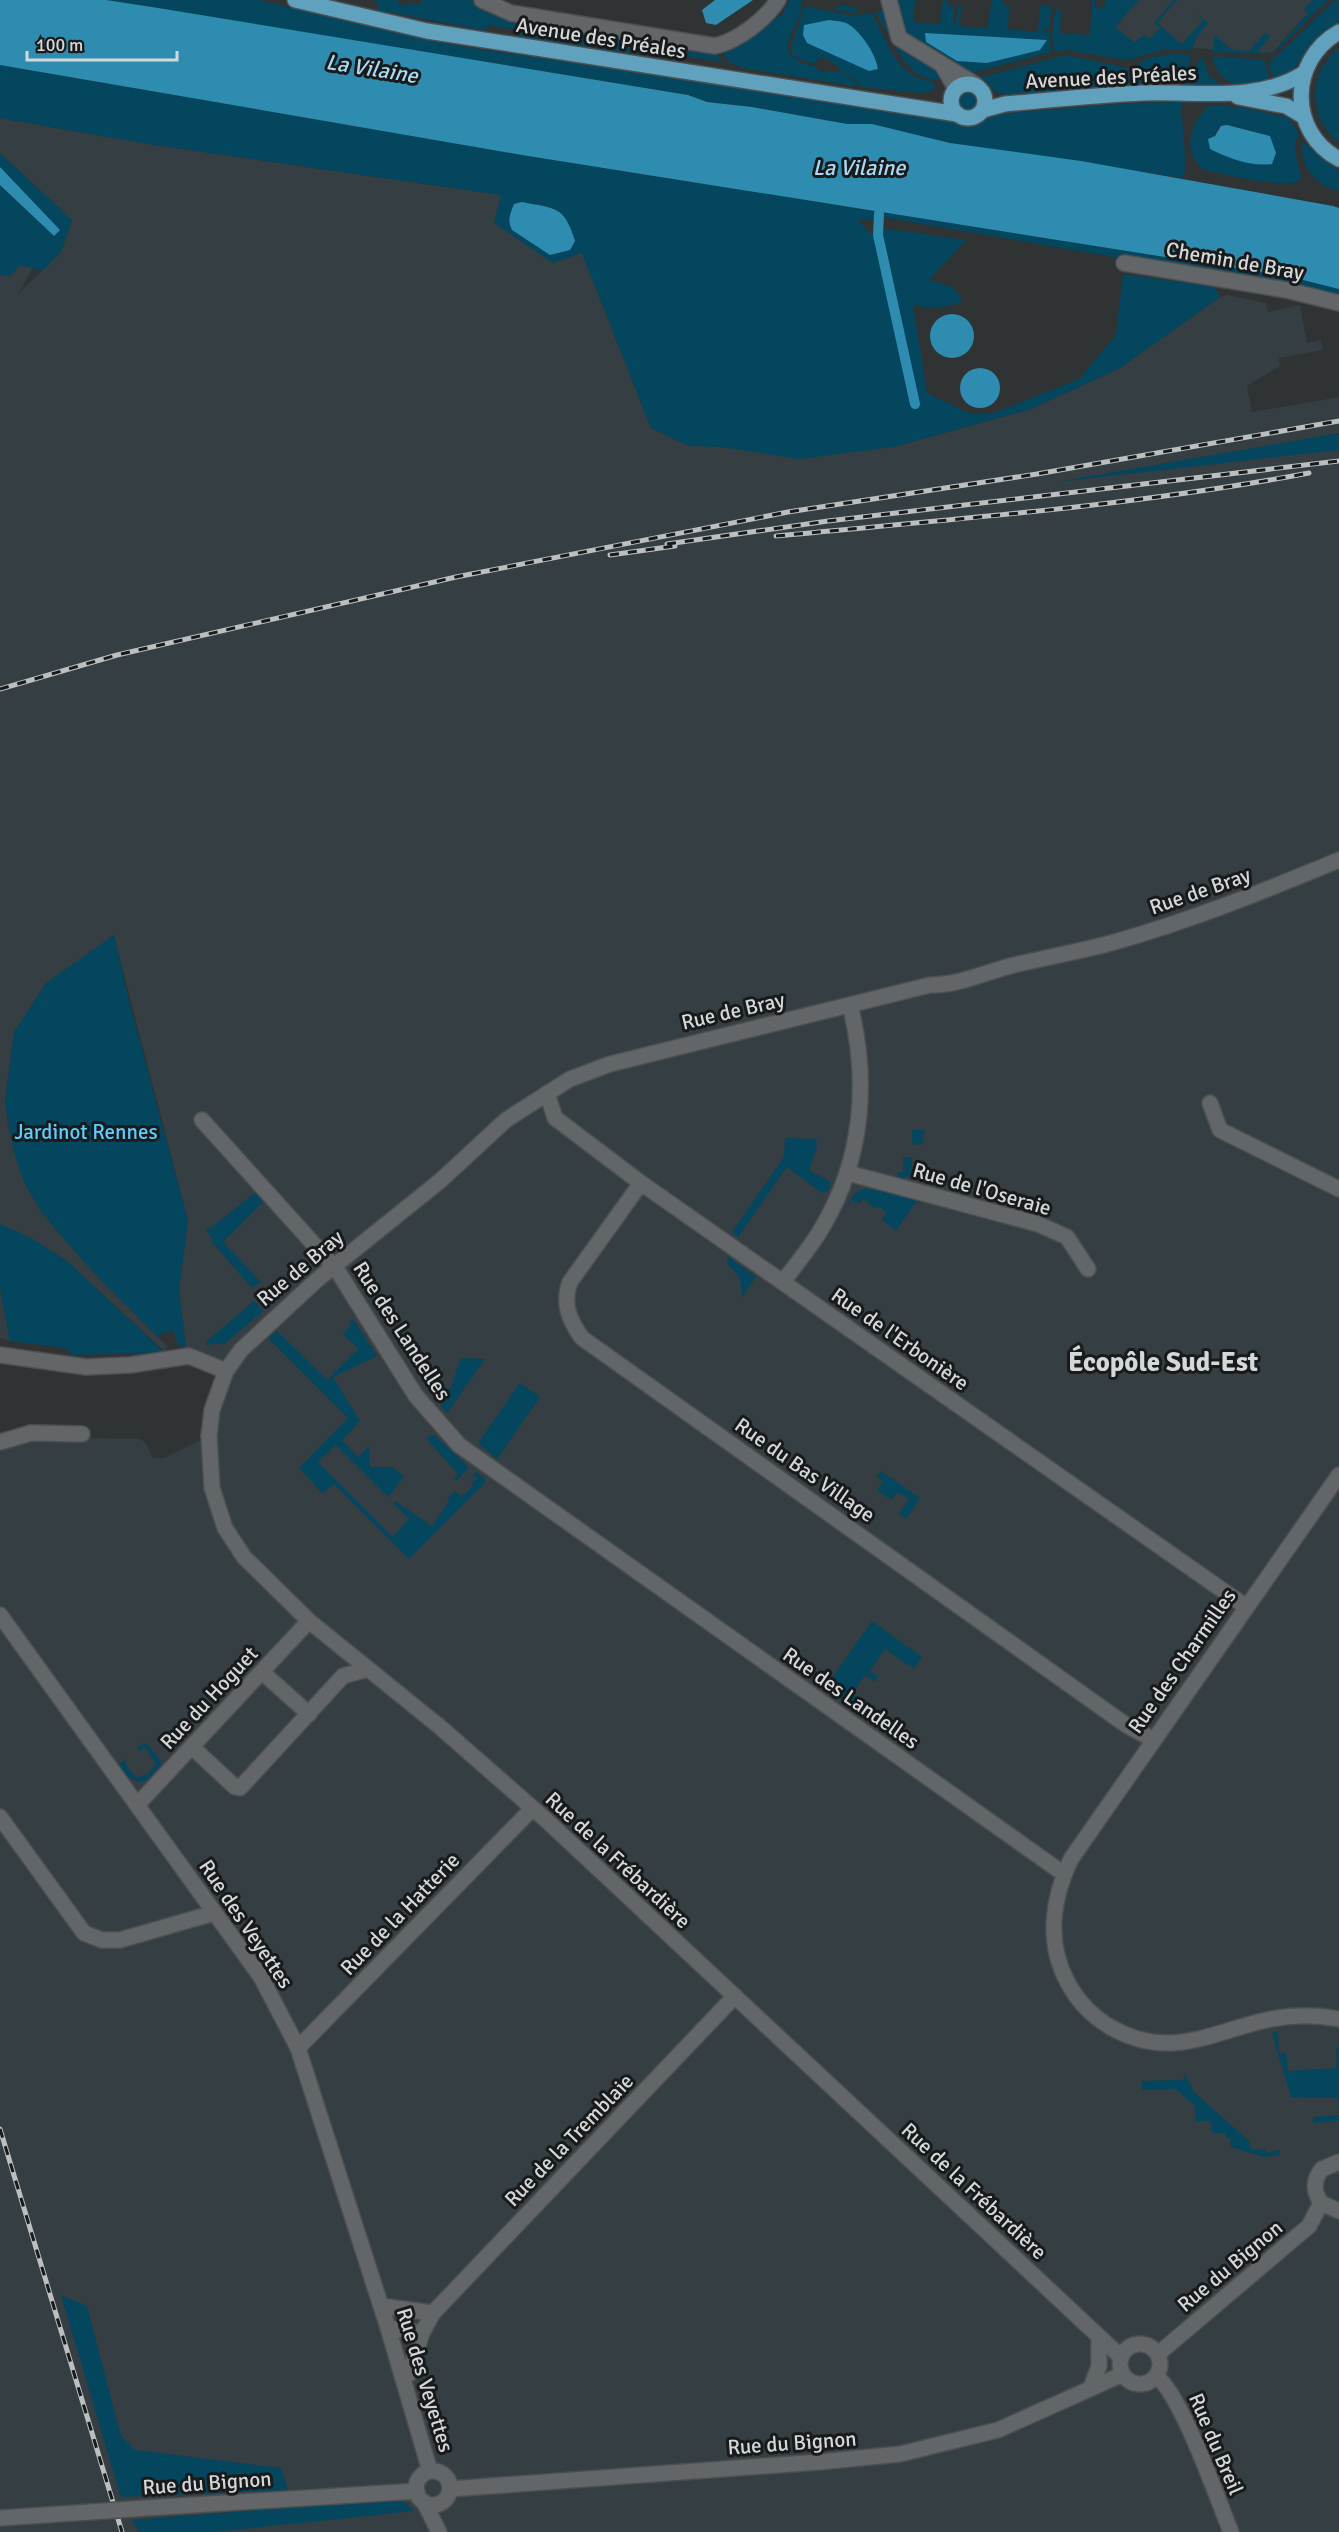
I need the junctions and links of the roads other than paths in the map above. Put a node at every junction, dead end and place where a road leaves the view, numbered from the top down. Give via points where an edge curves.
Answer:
1 (295, 0) edge
2 (482, 0) edge
3 (778, 0) edge
4 (889, 0) edge
5 (1339, 32) edge
6 (943, 66) junction
7 (1304, 73) junction
8 (954, 92) junction
9 (1218, 94) junction
10 (982, 97) junction
11 (903, 105) junction
12 (957, 114) junction
13 (1303, 116) junction
14 (1339, 159) edge
15 (1124, 263) dead end
16 (1339, 303) edge
17 (1339, 860) edge
18 (850, 1005) junction
19 (547, 1093) junction
20 (1210, 1103) dead end
21 (207, 1117) dead end
22 (848, 1173) junction
23 (641, 1183) junction
24 (1339, 1189) edge
25 (334, 1266) junction
26 (1088, 1269) dead end
27 (783, 1282) junction
28 (0, 1355) edge
29 (226, 1371) junction
30 (81, 1434) dead end
31 (0, 1442) edge
32 (1339, 1475) edge
33 (1245, 1606) junction
34 (0, 1615) edge
35 (309, 1621) junction
36 (368, 1669) junction
37 (262, 1672) junction
38 (309, 1714) junction
39 (1154, 1740) junction
40 (192, 1747) junction
41 (138, 1804) junction
42 (532, 1809) junction
43 (0, 1817) edge
44 (1064, 1874) junction
45 (214, 1912) junction
46 (735, 1996) junction
47 (1339, 2019) edge
48 (298, 2048) junction
49 (1339, 2162) edge
50 (1321, 2203) junction
51 (1339, 2211) edge
52 (381, 2306) junction
53 (433, 2313) junction
54 (388, 2328) junction
55 (422, 2332) junction
56 (1099, 2338) junction
57 (1158, 2354) junction
58 (1121, 2357) junction
59 (1123, 2374) junction
60 (403, 2376) junction
61 (1156, 2376) junction
62 (1091, 2387) junction
63 (430, 2471) junction
64 (448, 2494) junction
65 (420, 2496) junction
66 (36, 2516) junction
67 (0, 2518) edge
68 (34, 2532) edge
69 (440, 2532) edge
70 (1231, 2532) edge

1 - 11 main road, Avenue des Préales via 427,31
2 - 3 street via 511,13 716,46 762,18
4 - 6 street via 899,38
5 - 7 main road via 1320,46
6 - 8 street
6 - 10 street via 958,72
7 - 9 main road, Avenue des Préales via 1273,88
7 - 13 main road via 1300,94
8 - 10 main road via 962,84
8 - 11 main road, Avenue des Préales via 934,102
8 - 12 main road via 951,103
9 - 10 main road, Avenue des Préales via 1142,93 1005,104
9 - 13 main road, Avenue des Préales via 1286,106
10 - 12 main road via 971,118
11 - 12 main road, Avenue des Préales
13 - 14 main road via 1319,144
15 - 16 street, Chemin de Bray via 1286,290
17 - 18 street, Rue de Bray via 1203,914 1113,942 1013,965 981,977
18 - 19 street, Rue de Bray via 610,1064 570,1078
18 - 22 street via 861,1090 860,1122
19 - 23 street, Rue de l'Erbonière via 555,1118
19 - 25 street, Rue de Bray via 506,1120 440,1181
20 - 24 street via 1220,1130
21 - 25 street, Rue des Landelles via 213,1133
22 - 26 street, Rue de l'Oseraie via 1038,1224 1067,1237
22 - 27 street via 822,1229
23 - 27 street, Rue de l'Erbonière
23 - 39 street, Rue du Bas Village via 570,1282 568,1313 582,1338 1126,1725
25 - 29 street, Rue de Bray via 259,1330
25 - 44 street, Rue des Landelles via 416,1396 459,1444
27 - 33 street, Rue de l'Erbonière
28 - 29 street via 86,1367 189,1356
29 - 35 street, Rue de la Frébardière via 209,1436 212,1488 225,1528 244,1557
30 - 31 street via 31,1433
32 - 33 street, Rue des Charmilles
33 - 39 street, Rue des Charmilles
34 - 41 street, Rue des Veyettes
35 - 36 street, Rue de la Frébardière
35 - 37 street, Rue du Hoguet
36 - 38 street via 344,1676
36 - 42 street, Rue de la Frébardière
37 - 38 street
37 - 40 street, Rue du Hoguet
38 - 40 street via 240,1788
39 - 44 street, Rue des Charmilles
40 - 41 street, Rue du Hoguet
41 - 45 street, Rue des Veyettes
42 - 46 street, Rue de la Frébardière
42 - 48 street, Rue de la Hatterie
43 - 45 street via 84,1934 120,1940
44 - 47 street via 1054,1919 1060,1965 1083,2004 1126,2036 1154,2043 1187,2043 1272,2019
45 - 48 street, Rue des Veyettes via 261,1977
46 - 53 street, Rue de la Tremblaie
46 - 56 street, Rue de la Frébardière
48 - 52 street, Rue des Veyettes
49 - 50 street via 1328,2164 1317,2175 1314,2189
50 - 51 street
50 - 57 street, Rue du Bignon via 1309,2226
52 - 53 street
52 - 54 street, Rue des Veyettes
53 - 55 street, Rue de la Tremblaie
54 - 55 street
54 - 60 street, Rue des Veyettes
55 - 60 street, Rue de la Tremblaie via 409,2374
56 - 58 street, Rue de la Frébardière
56 - 62 street via 1099,2366
57 - 58 street via 1142,2343 1129,2347
57 - 61 street
58 - 59 street
59 - 61 street via 1139,2384
59 - 62 street, Rue du Bignon
60 - 63 street, Rue des Veyettes
61 - 70 street, Rue du Breil via 1178,2406
62 - 64 street, Rue du Bignon via 998,2430 900,2454
63 - 64 street via 445,2475
63 - 65 street via 421,2476
64 - 65 street via 433,2505
64 - 69 street
65 - 66 street, Rue du Bignon, bridge
65 - 69 street
66 - 67 street, Rue du Bignon
66 - 68 street

